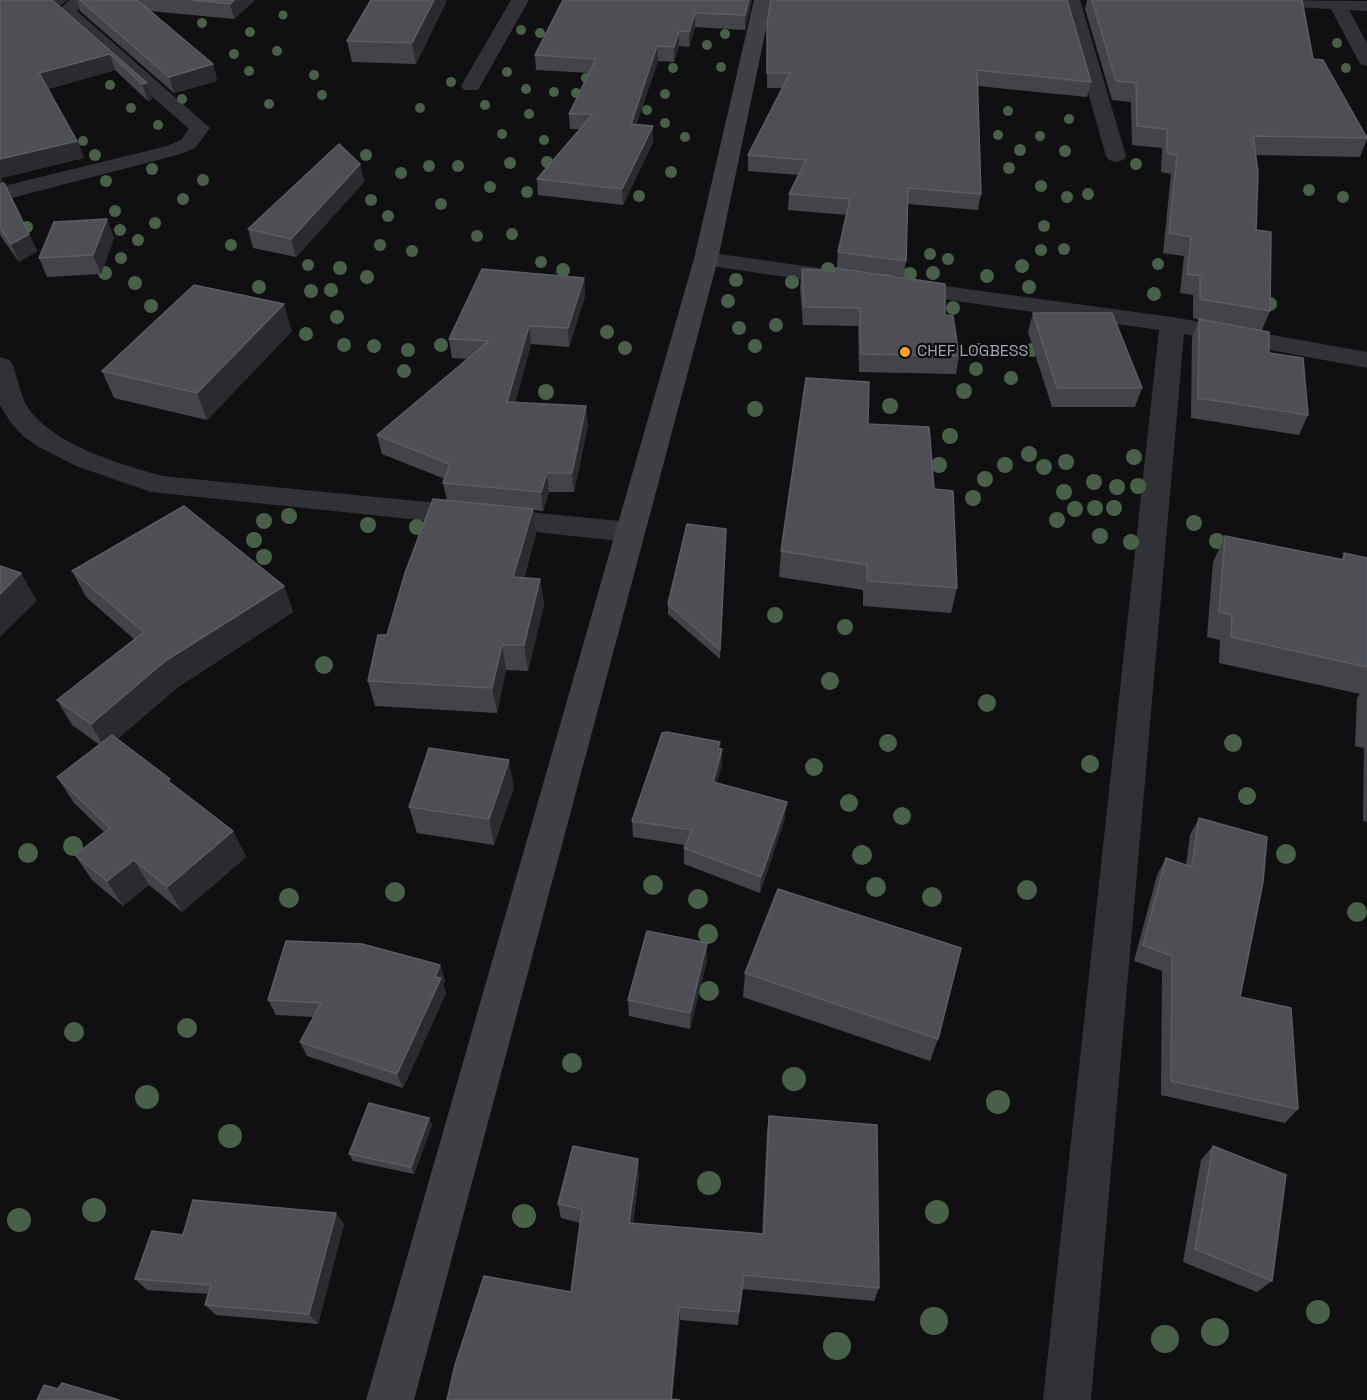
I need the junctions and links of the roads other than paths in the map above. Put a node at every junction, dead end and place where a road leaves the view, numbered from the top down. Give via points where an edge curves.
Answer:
1 (81, 0) edge
2 (520, 0) edge
3 (763, 0) edge
4 (1071, 0) edge
5 (1255, 0) edge
6 (1336, 1) edge
7 (1367, 1) edge
8 (1367, 6) edge
9 (1367, 60) edge
10 (471, 86) dead end
11 (1116, 156) dead end
12 (0, 194) edge
13 (706, 260) junction
14 (1172, 324) junction
15 (1367, 360) edge
16 (0, 365) edge
17 (630, 532) junction
18 (390, 1400) edge
19 (1067, 1400) edge

1 - 12 street via 66,11 200,128 188,144 174,150
2 - 10 street
3 - 13 main road
4 - 11 street
5 - 6 street
6 - 7 street
6 - 8 street
6 - 9 street
13 - 14 street
13 - 17 main road
14 - 15 street
14 - 19 street
16 - 17 street via 19,416 44,438 105,469 161,485
17 - 18 main road

